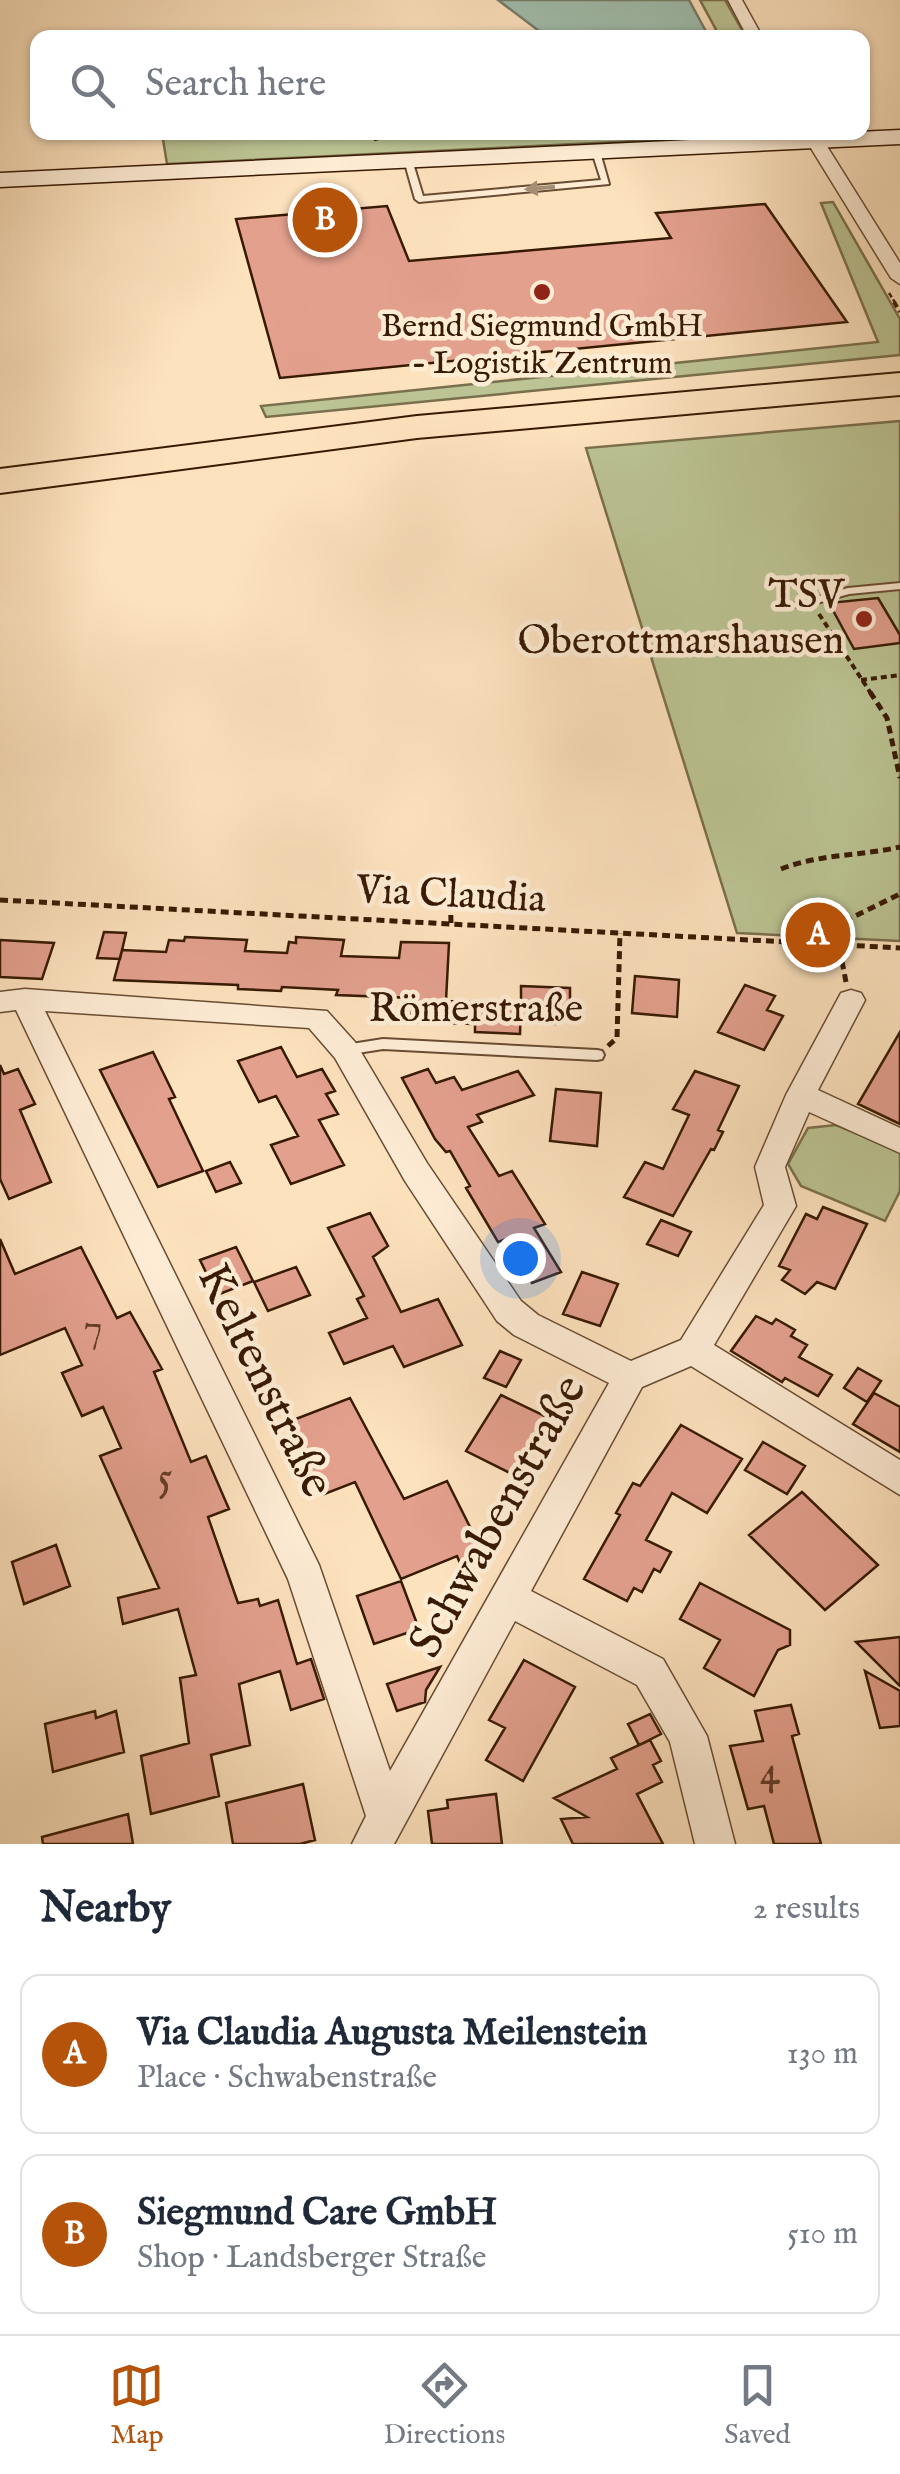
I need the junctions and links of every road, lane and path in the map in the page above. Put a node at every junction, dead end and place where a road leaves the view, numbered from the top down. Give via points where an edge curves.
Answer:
1 (734, 0) edge
2 (751, 30) edge
3 (870, 137) edge
4 (900, 137) edge
5 (758, 140) edge
6 (815, 140) edge
7 (596, 152) junction
8 (408, 160) junction
9 (0, 180) edge
10 (899, 275) edge
11 (900, 366) edge
12 (900, 384) edge
13 (0, 461) edge
14 (0, 481) edge
15 (900, 586) edge
16 (799, 605) joint
17 (900, 676) edge
18 (861, 680) junction
19 (897, 756) edge
20 (900, 778) edge
21 (900, 847) edge
22 (781, 869) dead end
23 (450, 876) dead end
24 (900, 894) edge
25 (0, 900) edge
26 (451, 924) junction
27 (620, 933) junction
28 (838, 944) junction
29 (900, 948) edge
30 (12, 1000) edge
31 (850, 1000) joint
32 (346, 1050) junction
33 (598, 1055) joint
34 (801, 1095) junction
35 (900, 1141) edge
36 (693, 1350) junction
37 (630, 1377) junction
38 (900, 1479) edge
39 (508, 1598) junction
40 (379, 1830) edge
41 (715, 1844) edge

1 - 2 street
3 - 4 street
5 - 7 street
6 - 10 street
7 - 8 street
7 -> 8 lane via 606,182 420,199
8 - 9 street
11 - 13 highway via 408,409
12 - 14 highway via 417,428
15 - 16 lane
16 - 18 path via 826,620
17 - 18 path
18 - 19 path via 887,718
19 - 20 path
21 - 22 path via 808,858
23 - 26 path
24 - 28 path via 847,920 836,930
25 - 26 path, Via Claudia
26 - 27 path, Via Claudia
27 - 28 path, Via Claudia
27 - 33 path, Römerstraße via 617,1038
28 - 29 path, Via Claudia
28 - 31 path
30 - 32 street, Römerstraße via 317,1018
30 - 40 street, Keltenstraße via 306,1577
31 - 34 street
32 - 33 lane, Römerstraße via 383,1044
32 - 37 street, Römerstraße via 416,1172 509,1311
34 - 35 street
34 - 36 street via 770,1167 780,1206
36 - 37 street, Schwabenstraße
36 - 38 street
37 - 39 street, Schwabenstraße
39 - 40 street, Schwabenstraße
39 - 41 street via 650,1672 688,1736

